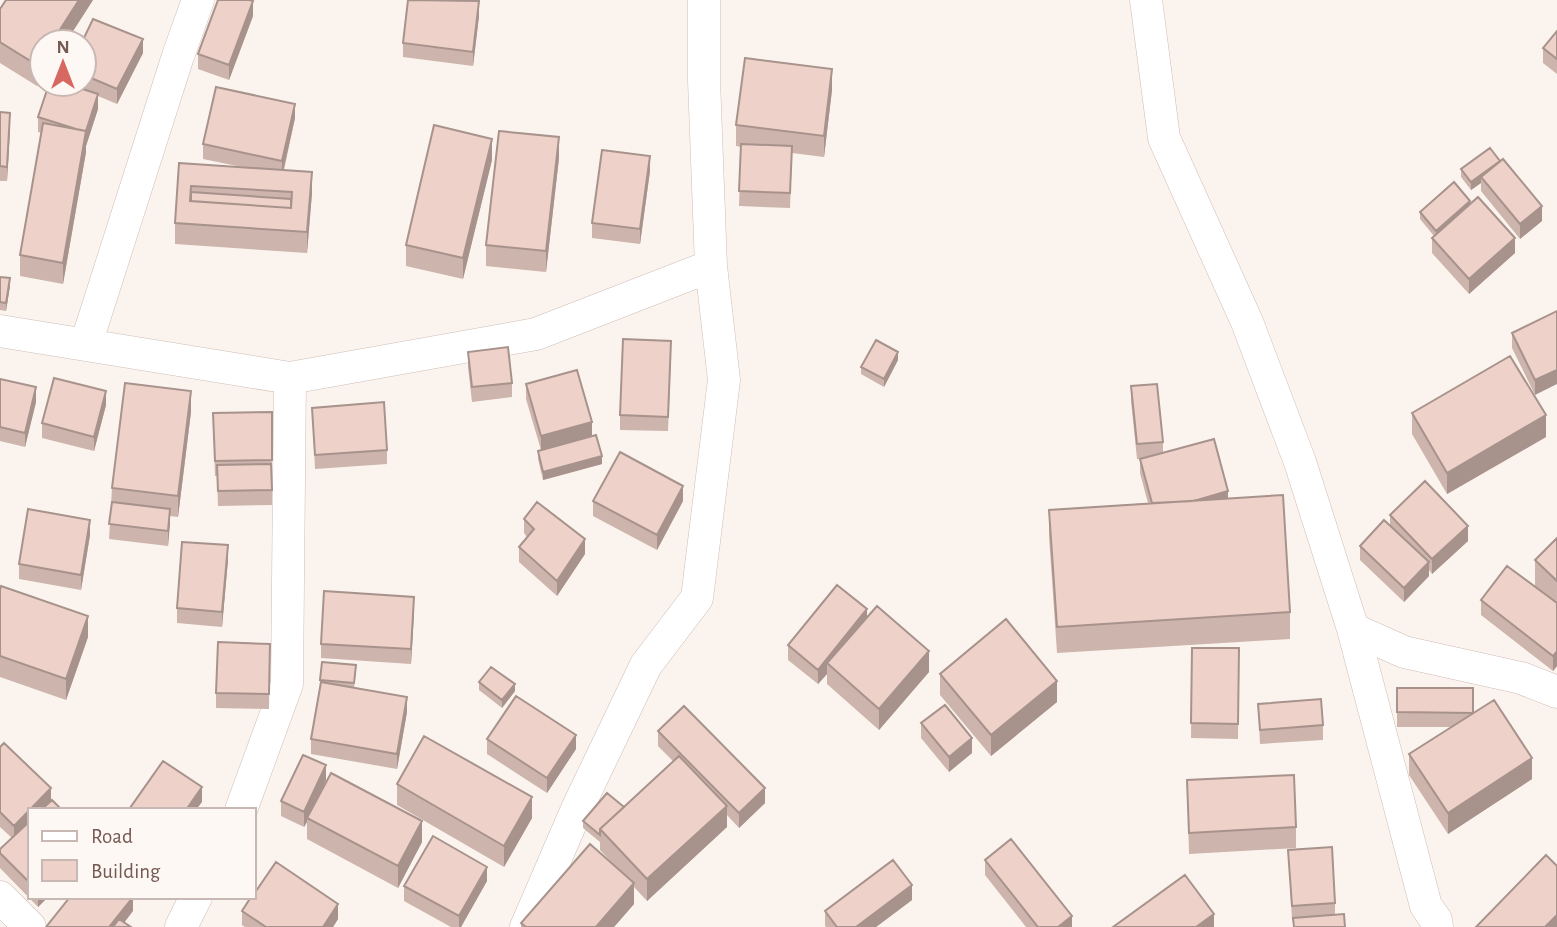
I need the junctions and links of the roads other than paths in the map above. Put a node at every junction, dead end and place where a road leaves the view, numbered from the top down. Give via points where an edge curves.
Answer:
1 (198, 0) edge
2 (704, 0) edge
3 (1146, 0) edge
4 (711, 266) junction
5 (0, 331) edge
6 (86, 344) junction
7 (290, 378) junction
8 (1353, 629) junction
9 (1557, 692) edge
10 (242, 808) edge
11 (0, 897) edge
12 (195, 899) edge
13 (30, 927) edge
14 (181, 927) edge
15 (526, 927) edge
16 (1437, 927) edge

1 - 6 street
2 - 4 street
3 - 8 street via 1164,138 1256,348 1300,462
4 - 7 street via 536,334
4 - 15 street via 724,380 697,598 646,665
5 - 6 street
6 - 7 street
7 - 10 street via 287,684
8 - 9 street via 1404,652 1521,678
8 - 16 street via 1426,906
11 - 13 street
12 - 14 street

